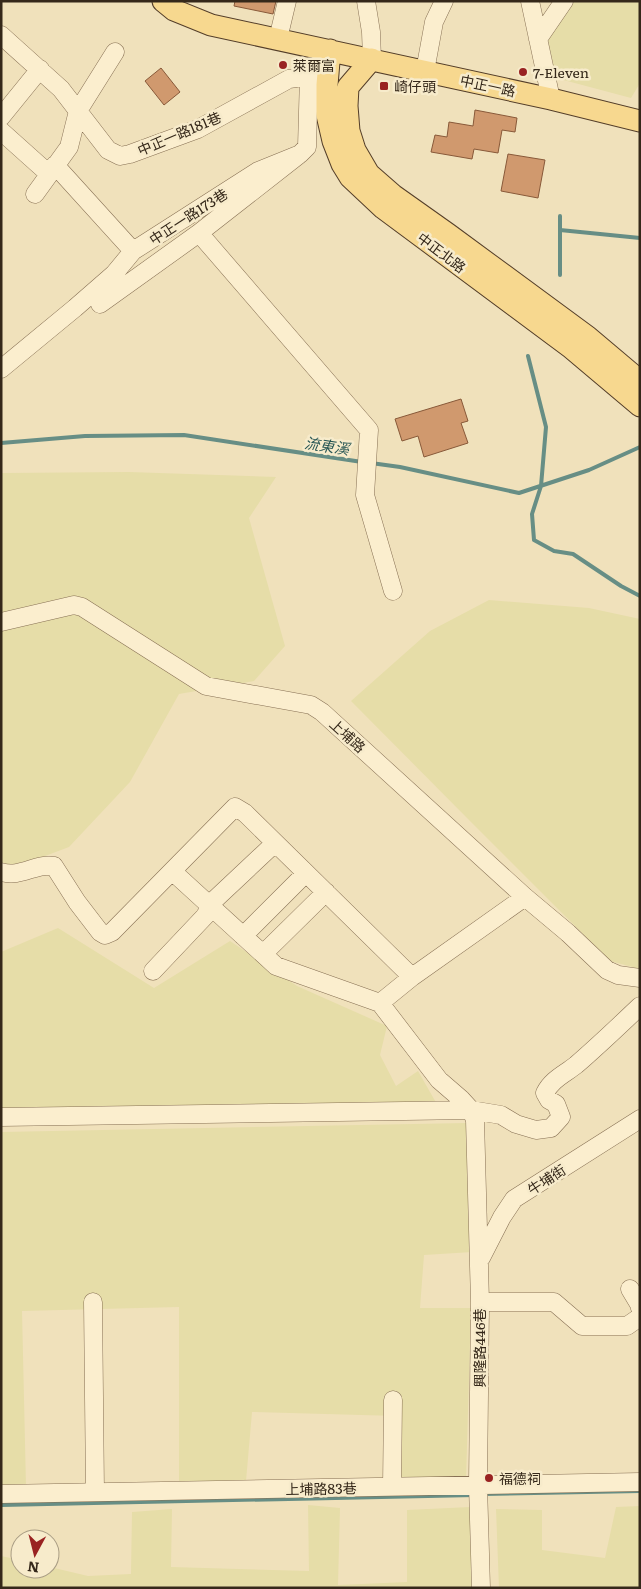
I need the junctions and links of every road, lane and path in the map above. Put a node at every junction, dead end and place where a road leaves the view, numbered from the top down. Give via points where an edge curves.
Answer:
1 (164, 1) edge
2 (287, 1) edge
3 (366, 1) edge
4 (444, 1) edge
5 (530, 1) edge
6 (564, 1) edge
7 (1, 35) edge
8 (278, 39) junction
9 (538, 39) junction
10 (330, 50) junction
11 (115, 52) dead end
12 (372, 59) junction
13 (40, 70) junction
14 (425, 71) junction
15 (309, 76) junction
16 (551, 99) junction
17 (78, 111) junction
18 (1, 117) edge
19 (640, 121) edge
20 (1, 131) edge
21 (300, 154) junction
22 (52, 170) junction
23 (35, 194) dead end
24 (199, 233) junction
25 (133, 251) junction
26 (100, 304) dead end
27 (1, 369) edge
28 (640, 382) edge
29 (640, 406) edge
30 (393, 591) dead end
31 (1, 622) edge
32 (275, 843) junction
33 (172, 871) junction
34 (1, 872) edge
35 (306, 873) junction
36 (326, 892) junction
37 (525, 897) junction
38 (209, 905) junction
39 (243, 936) junction
40 (263, 954) junction
41 (153, 970) dead end
42 (412, 977) junction
43 (640, 978) edge
44 (380, 1003) junction
45 (640, 1006) edge
46 (471, 1110) junction
47 (1, 1117) edge
48 (640, 1119) edge
49 (479, 1263) junction
50 (630, 1289) dead end
51 (93, 1302) dead end
52 (480, 1302) junction
53 (640, 1308) edge
54 (640, 1317) edge
55 (393, 1400) dead end
56 (640, 1482) edge
57 (392, 1487) junction
58 (95, 1492) junction
59 (479, 1492) junction
60 (1, 1494) edge
61 (480, 1588) edge

1 - 8 main road, 中正一路 via 174,10 211,24
2 - 8 street
3 - 12 street
4 - 14 street via 434,22
5 - 9 street
6 - 9 street
7 - 13 street, 中正一路181巷
8 - 10 main road, 中正一路
9 - 16 street
10 - 12 main road, 中正一路
10 - 15 street
10 - 29 main road, 中正北路 via 327,115 333,141 350,176 383,208 570,347
11 - 17 street
12 - 14 main road, 中正一路
12 - 28 main road, 中正北路 via 348,86 347,106 349,131 355,150 369,174 393,195 588,337
13 - 17 street, 中正一路181巷 via 61,88
13 - 18 street
14 - 16 main road, 中正一路
15 - 17 street, 中正一路181巷 via 289,80 198,129 120,156 108,150
15 - 21 street via 308,147
16 - 19 main road, 中正一路
17 - 22 street via 69,147
20 - 22 street
21 - 24 street
21 - 25 street, 中正一路173巷 via 258,171
22 - 23 street
22 - 25 street
24 - 26 street
24 - 30 street via 369,430 364,495
25 - 27 street, 中正一路173巷 via 114,274
31 - 37 street, 上埔路 via 74,605 82,607 206,686 310,706 322,712
32 - 33 street via 235,807
32 - 35 street
32 - 38 street
33 - 34 street via 112,932 105,935 77,902 54,866 46,865 11,875
33 - 38 street
35 - 36 street
35 - 39 street
36 - 40 street
36 - 42 street
37 - 42 street
37 - 43 street, 上埔路 via 607,970
38 - 39 street
38 - 41 street via 206,915
39 - 40 street
40 - 44 street via 276,966
42 - 44 street
44 - 46 street via 439,1080
45 - 46 street via 612,1034 550,1084 545,1093 556,1104 561,1117 551,1128 536,1130 501,1115
46 - 47 street
46 - 49 street, 興隆路446巷 via 475,1120
48 - 49 street, 牛埔街 via 514,1199
49 - 52 street, 興隆路446巷
50 - 53 street
51 - 58 street
52 - 54 street via 554,1302 582,1326 627,1326
52 - 59 street, 興隆路446巷
55 - 57 street
56 - 59 street, 上埔路83巷
57 - 58 street, 上埔路83巷
57 - 59 street, 上埔路83巷
58 - 60 street, 上埔路83巷
59 - 61 street, 興隆路446巷

